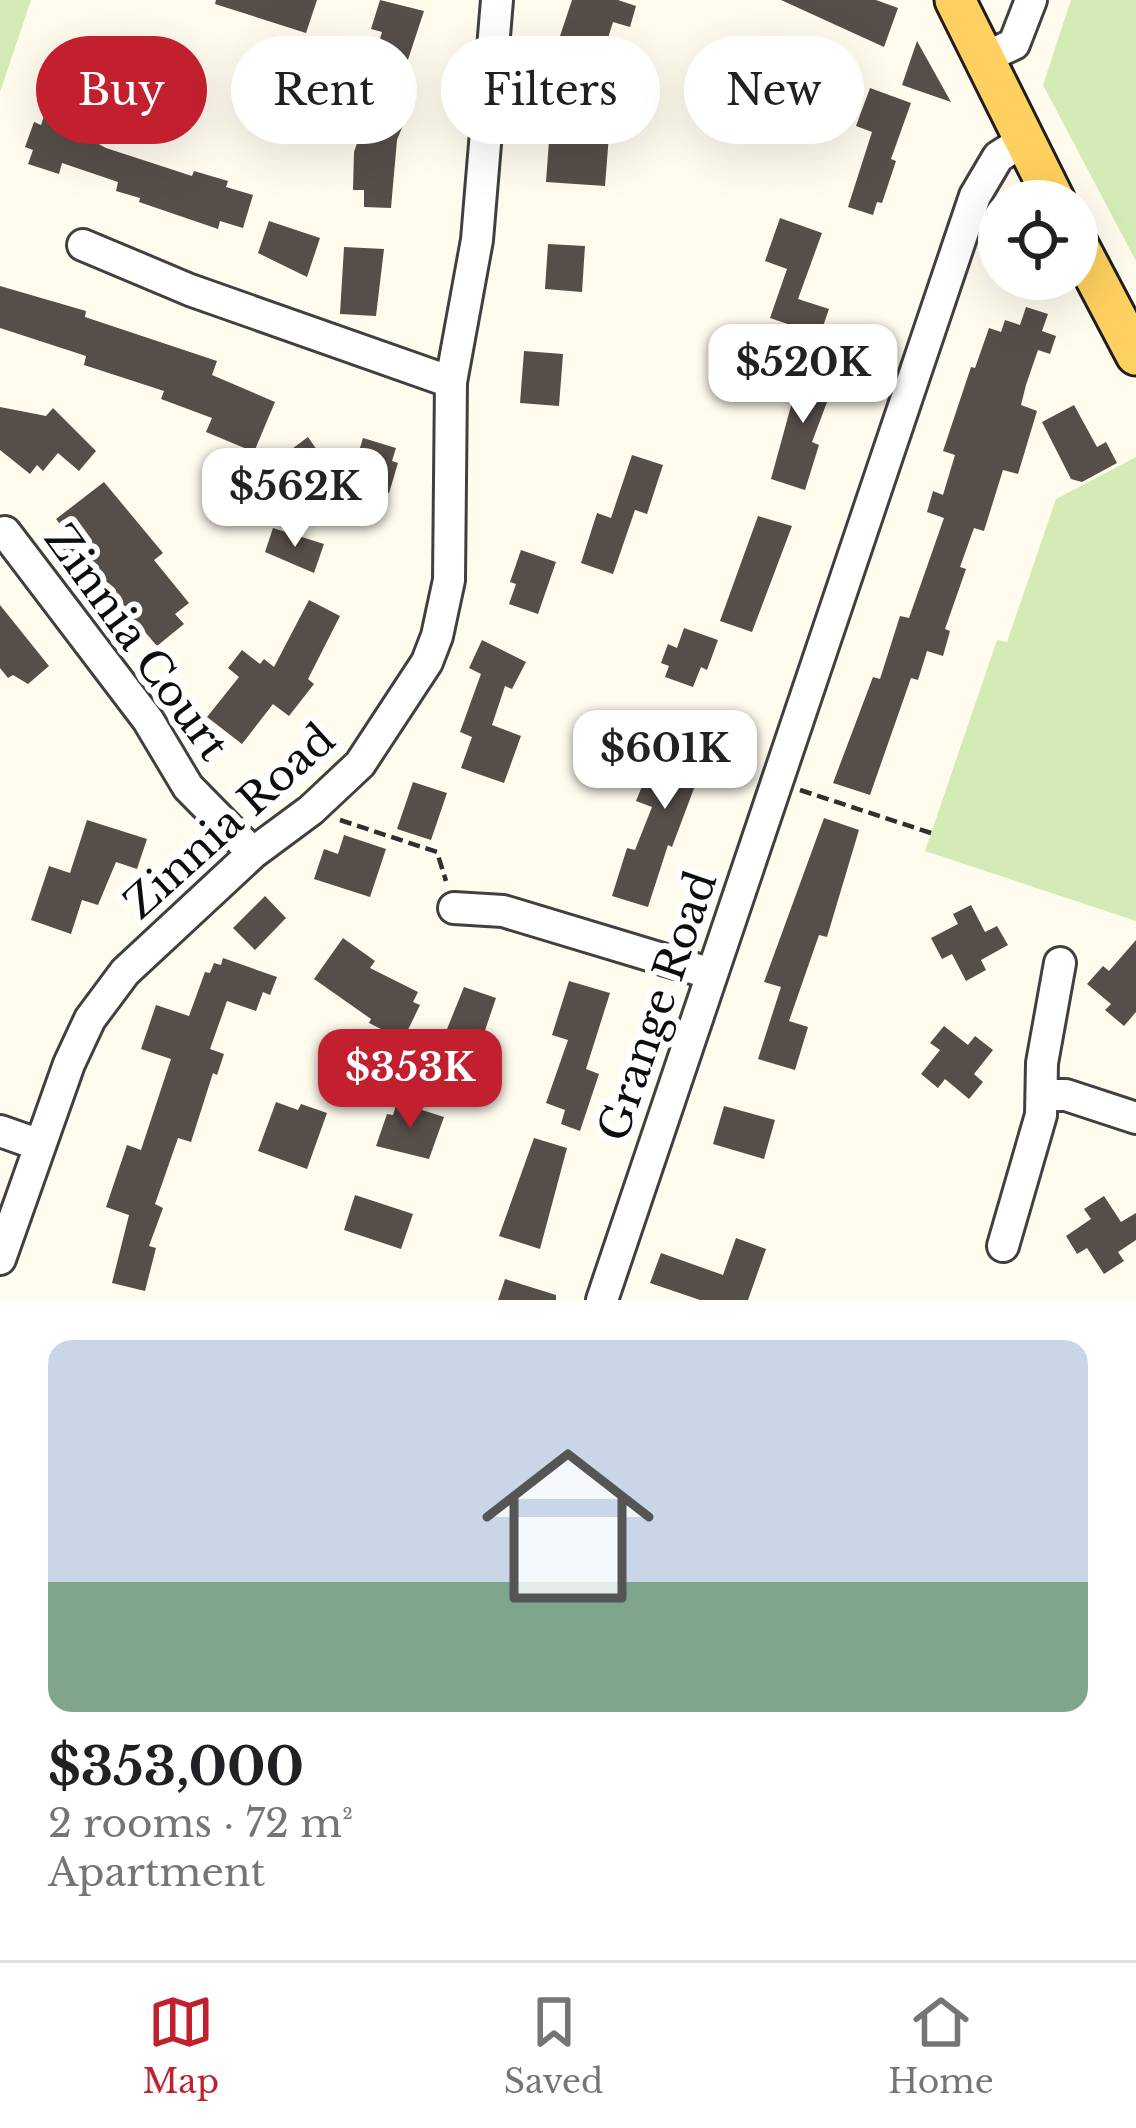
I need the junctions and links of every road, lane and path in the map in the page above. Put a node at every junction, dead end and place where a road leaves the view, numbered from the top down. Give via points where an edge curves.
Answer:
1 (497, 0) edge
2 (956, 0) edge
3 (1031, 0) edge
4 (984, 58) junction
5 (1023, 141) junction
6 (1044, 180) edge
7 (83, 244) dead end
8 (1098, 283) edge
9 (1136, 355) edge
10 (452, 382) junction
11 (5, 532) dead end
12 (777, 782) junction
13 (311, 810) junction
14 (931, 833) dead end
15 (253, 853) junction
16 (454, 908) joint
17 (1060, 963) dead end
18 (712, 974) junction
19 (1042, 1095) junction
20 (1136, 1118) edge
21 (0, 1131) edge
22 (40, 1144) junction
23 (1003, 1246) dead end
24 (0, 1259) edge
25 (602, 1300) edge

1 - 10 street, Zinnia Road via 477,240
2 - 4 main road
3 - 4 street via 1014,44
4 - 5 main road
5 - 6 main road
5 - 12 street, Grange Road via 998,157 974,196
7 - 10 street
8 - 9 main road
10 - 13 street, Zinnia Road via 441,625 427,662 360,764
11 - 15 street, Zinnia Court via 148,720 188,787
12 - 14 path
12 - 18 street, Grange Road
13 - 15 street, Zinnia Road
13 - 16 path via 437,852
15 - 22 street, Zinnia Road via 125,972 91,1018
16 - 18 street via 503,911
17 - 19 street
18 - 25 street, Grange Road
19 - 20 street
19 - 23 street
21 - 22 street
22 - 24 street, Zinnia Road

